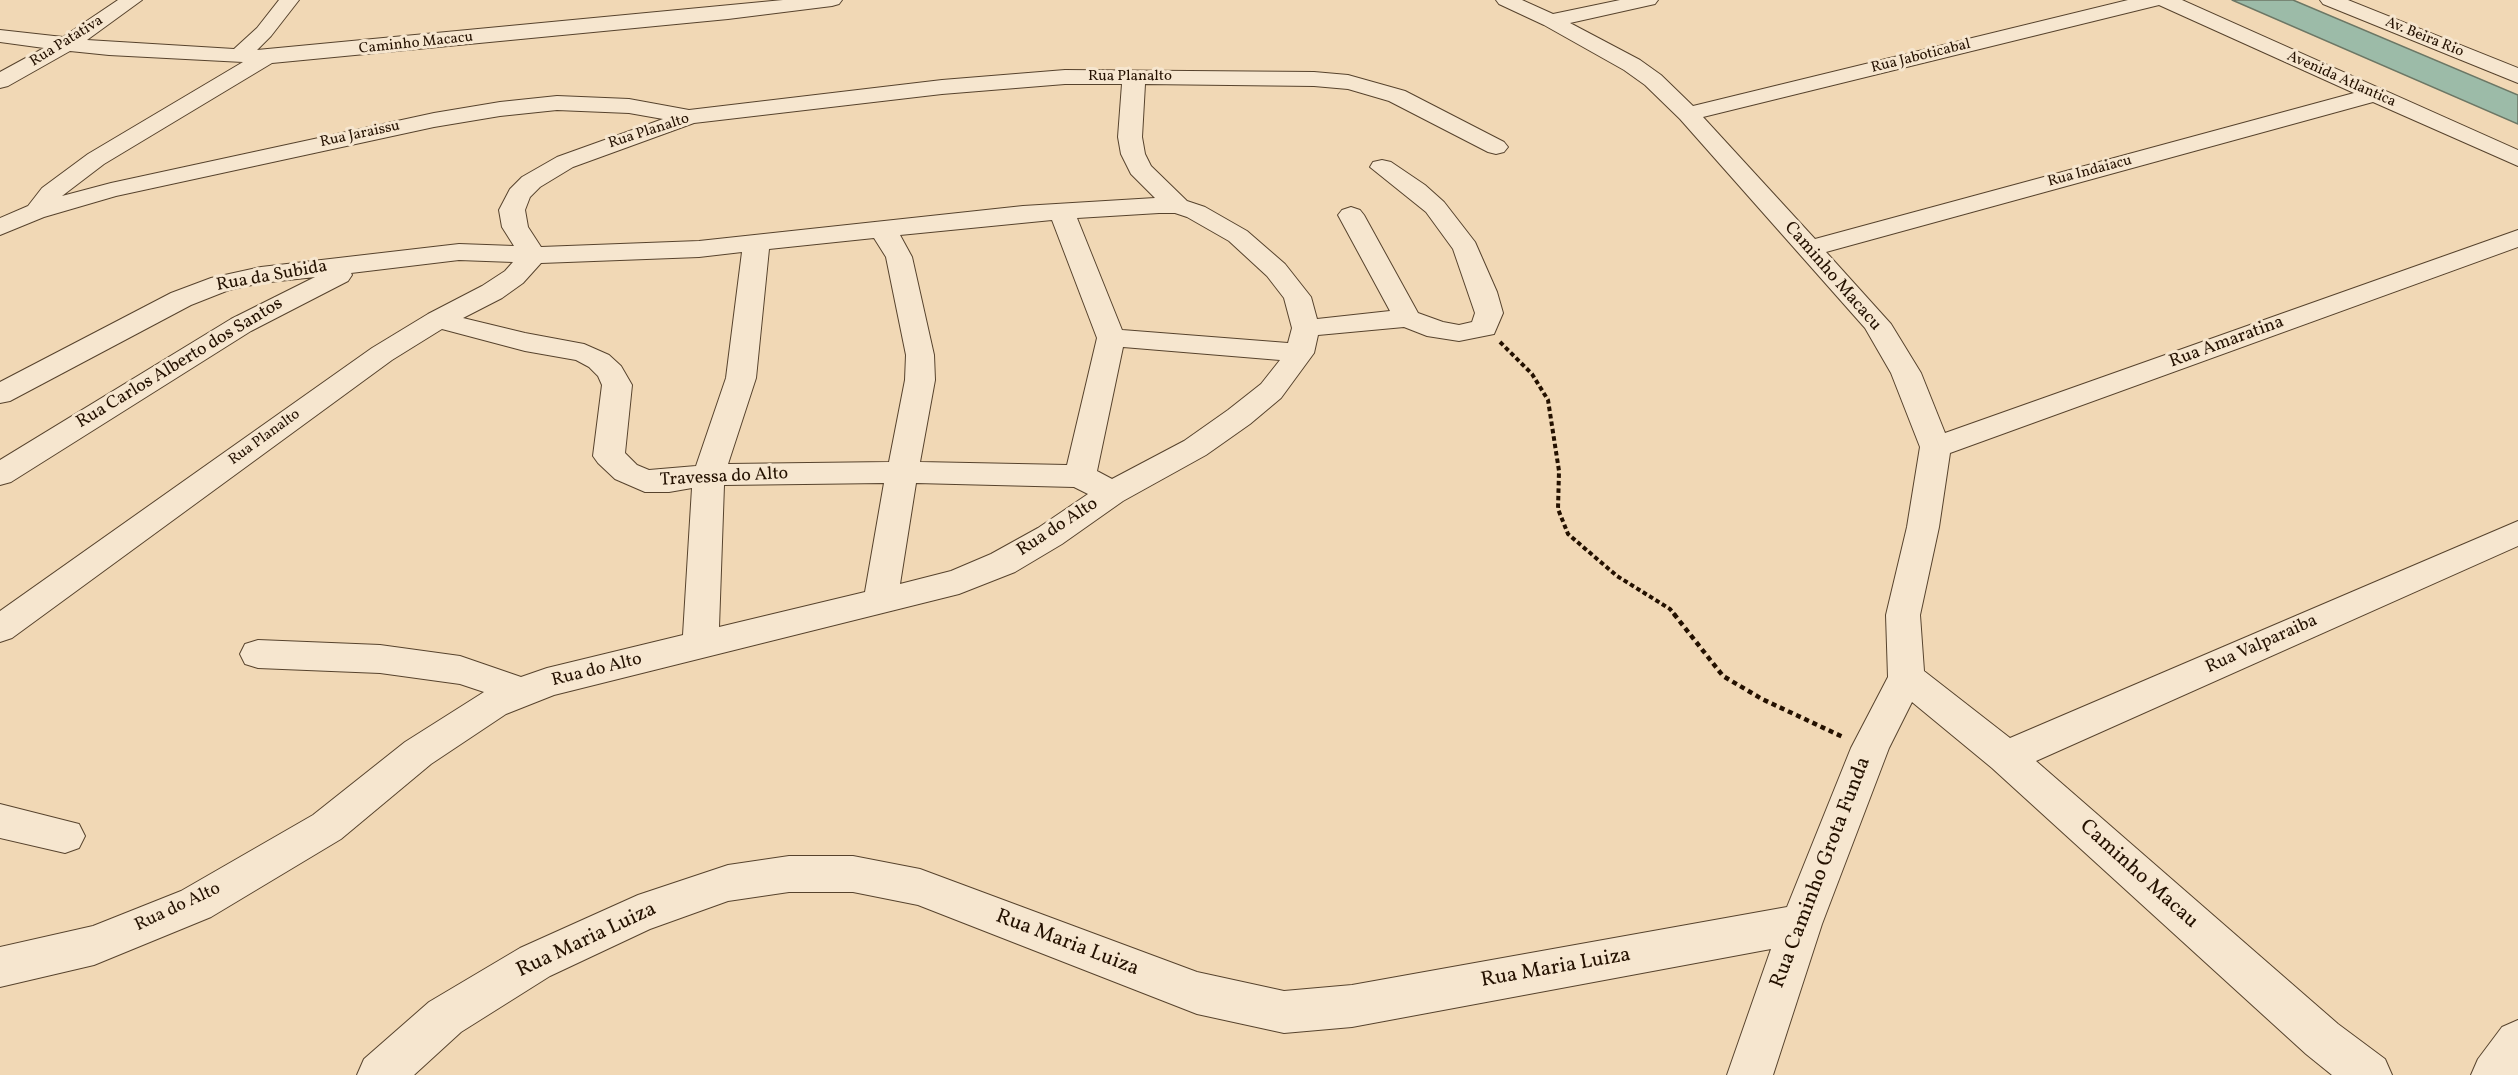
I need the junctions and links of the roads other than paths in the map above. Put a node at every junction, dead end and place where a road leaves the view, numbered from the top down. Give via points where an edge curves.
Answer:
1 (132, 0) edge
2 (290, 0) edge
3 (832, 0) edge
4 (1506, 0) edge
5 (1648, 0) edge
6 (2153, 0) edge
7 (2165, 0) edge
8 (2330, 0) edge
9 (1551, 21) junction
10 (0, 36) edge
11 (68, 44) junction
12 (238, 57) junction
13 (267, 57) junction
14 (2472, 57) junction
15 (2518, 60) edge
16 (2518, 76) edge
17 (1134, 77) junction
18 (0, 81) edge
19 (2373, 95) junction
20 (1688, 114) junction
21 (690, 117) junction
22 (1496, 147) dead end
23 (2518, 159) edge
24 (1382, 167) dead end
25 (1178, 206) junction
26 (35, 212) junction
27 (1062, 212) junction
28 (1351, 215) dead end
29 (0, 227) edge
30 (880, 229) junction
31 (2518, 238) edge
32 (756, 244) junction
33 (1808, 249) junction
34 (533, 255) junction
35 (365, 262) junction
36 (1407, 318) junction
37 (438, 320) junction
38 (1111, 338) junction
39 (1303, 340) junction
40 (0, 394) edge
41 (1935, 447) junction
42 (903, 472) junction
43 (0, 474) edge
44 (709, 475) junction
45 (1080, 476) junction
46 (1112, 493) junction
47 (2518, 533) edge
48 (881, 600) junction
49 (0, 629) edge
50 (700, 646) junction
51 (258, 654) dead end
52 (1906, 677) junction
53 (522, 693) junction
54 (2006, 757) junction
55 (0, 821) edge
56 (65, 836) dead end
57 (1801, 924) junction
58 (0, 967) edge
59 (2518, 1042) edge
60 (380, 1075) edge
61 (1750, 1075) edge
62 (2369, 1075) edge
63 (2494, 1075) edge

1 - 11 street, Rua Patativa
2 - 12 street
3 - 13 street, Caminho Macacu
4 - 9 street, Caminho Macacu
5 - 9 street
6 - 20 street, Rua Jaboticabal
7 - 19 street, Avenida Atlantica
8 - 14 street, Av. Beira Rio
9 - 20 street, Caminho Macacu via 1632,65
10 - 11 street, Caminho Macacu
11 - 12 street, Caminho Macacu
11 - 18 street, Rua Patativa
12 - 13 street, Caminho Macacu
13 - 26 street, Rua Jaraissu via 96,159 51,193
14 - 15 street
14 - 16 street, Av. Beira Rio
17 - 21 street, Rua Planalto via 1005,81
17 - 22 street, Rua Planalto via 1314,79 1371,87 1439,115
17 - 25 street via 1130,137 1133,154 1140,169
19 - 23 street, Avenida Atlantica
19 - 33 street, Rua Indaiacu
20 - 33 street, Caminho Macacu
21 - 26 street, Rua Jaraissu via 629,106 588,104 500,109 412,124 167,178
21 - 34 street, Rua Planalto via 565,162 531,182 519,194 512,210 515,227
24 - 36 street via 1435,207 1466,248 1489,313 1484,328 1459,333 1437,330
25 - 27 street
25 - 39 street via 1214,220 1276,270 1297,297
26 - 29 street, Rua Jaraissu
27 - 30 street
27 - 38 street
28 - 36 street
30 - 32 street
30 - 42 street via 899,257 920,355 920,380
31 - 41 street, Rua Amaratina
32 - 34 street
32 - 44 street via 741,378
33 - 41 street, Caminho Macacu via 1876,324 1906,373
34 - 35 street, Rua da Subida via 459,252
34 - 37 street, Rua Planalto via 514,277
35 - 40 street, Rua da Subida via 221,284 181,299
35 - 43 street, Rua Carlos Alberto dos Santos via 241,325
36 - 39 street
37 - 44 street, Travessa do Alto via 584,353 611,372 617,385 609,456 626,472 645,481
37 - 49 street, Rua Planalto via 382,354
38 - 39 street
38 - 45 street
39 - 46 street, Rua do Alto via 1271,391 1239,417 1195,448
41 - 52 street, Caminho Macacu via 1923,527 1903,615
42 - 44 street, Travessa do Alto
42 - 45 street, Travessa do Alto
42 - 48 street
44 - 50 street
45 - 46 street, Travessa do Alto
46 - 48 street, Rua do Alto via 1003,563 959,582
47 - 54 street, Rua Valparaiba
48 - 50 street, Rua do Alto
50 - 53 street, Rua do Alto via 547,682
51 - 53 street via 380,659 460,670
52 - 54 street, Caminho Macau
52 - 57 street, Rua Caminho Grota Funda via 1870,748
53 - 58 street, Rua do Alto via 493,704 418,753 327,827 196,904 94,945
54 - 62 street, Caminho Macau via 2322,1039
55 - 56 street
57 - 60 street, Rua Maria Luiza via 1352,1006 1284,1012 1197,993 920,887 853,874 789,874 728,883 638,914 535,962 446,1017
57 - 61 street, Rua Caminho Grota Funda
59 - 63 street

